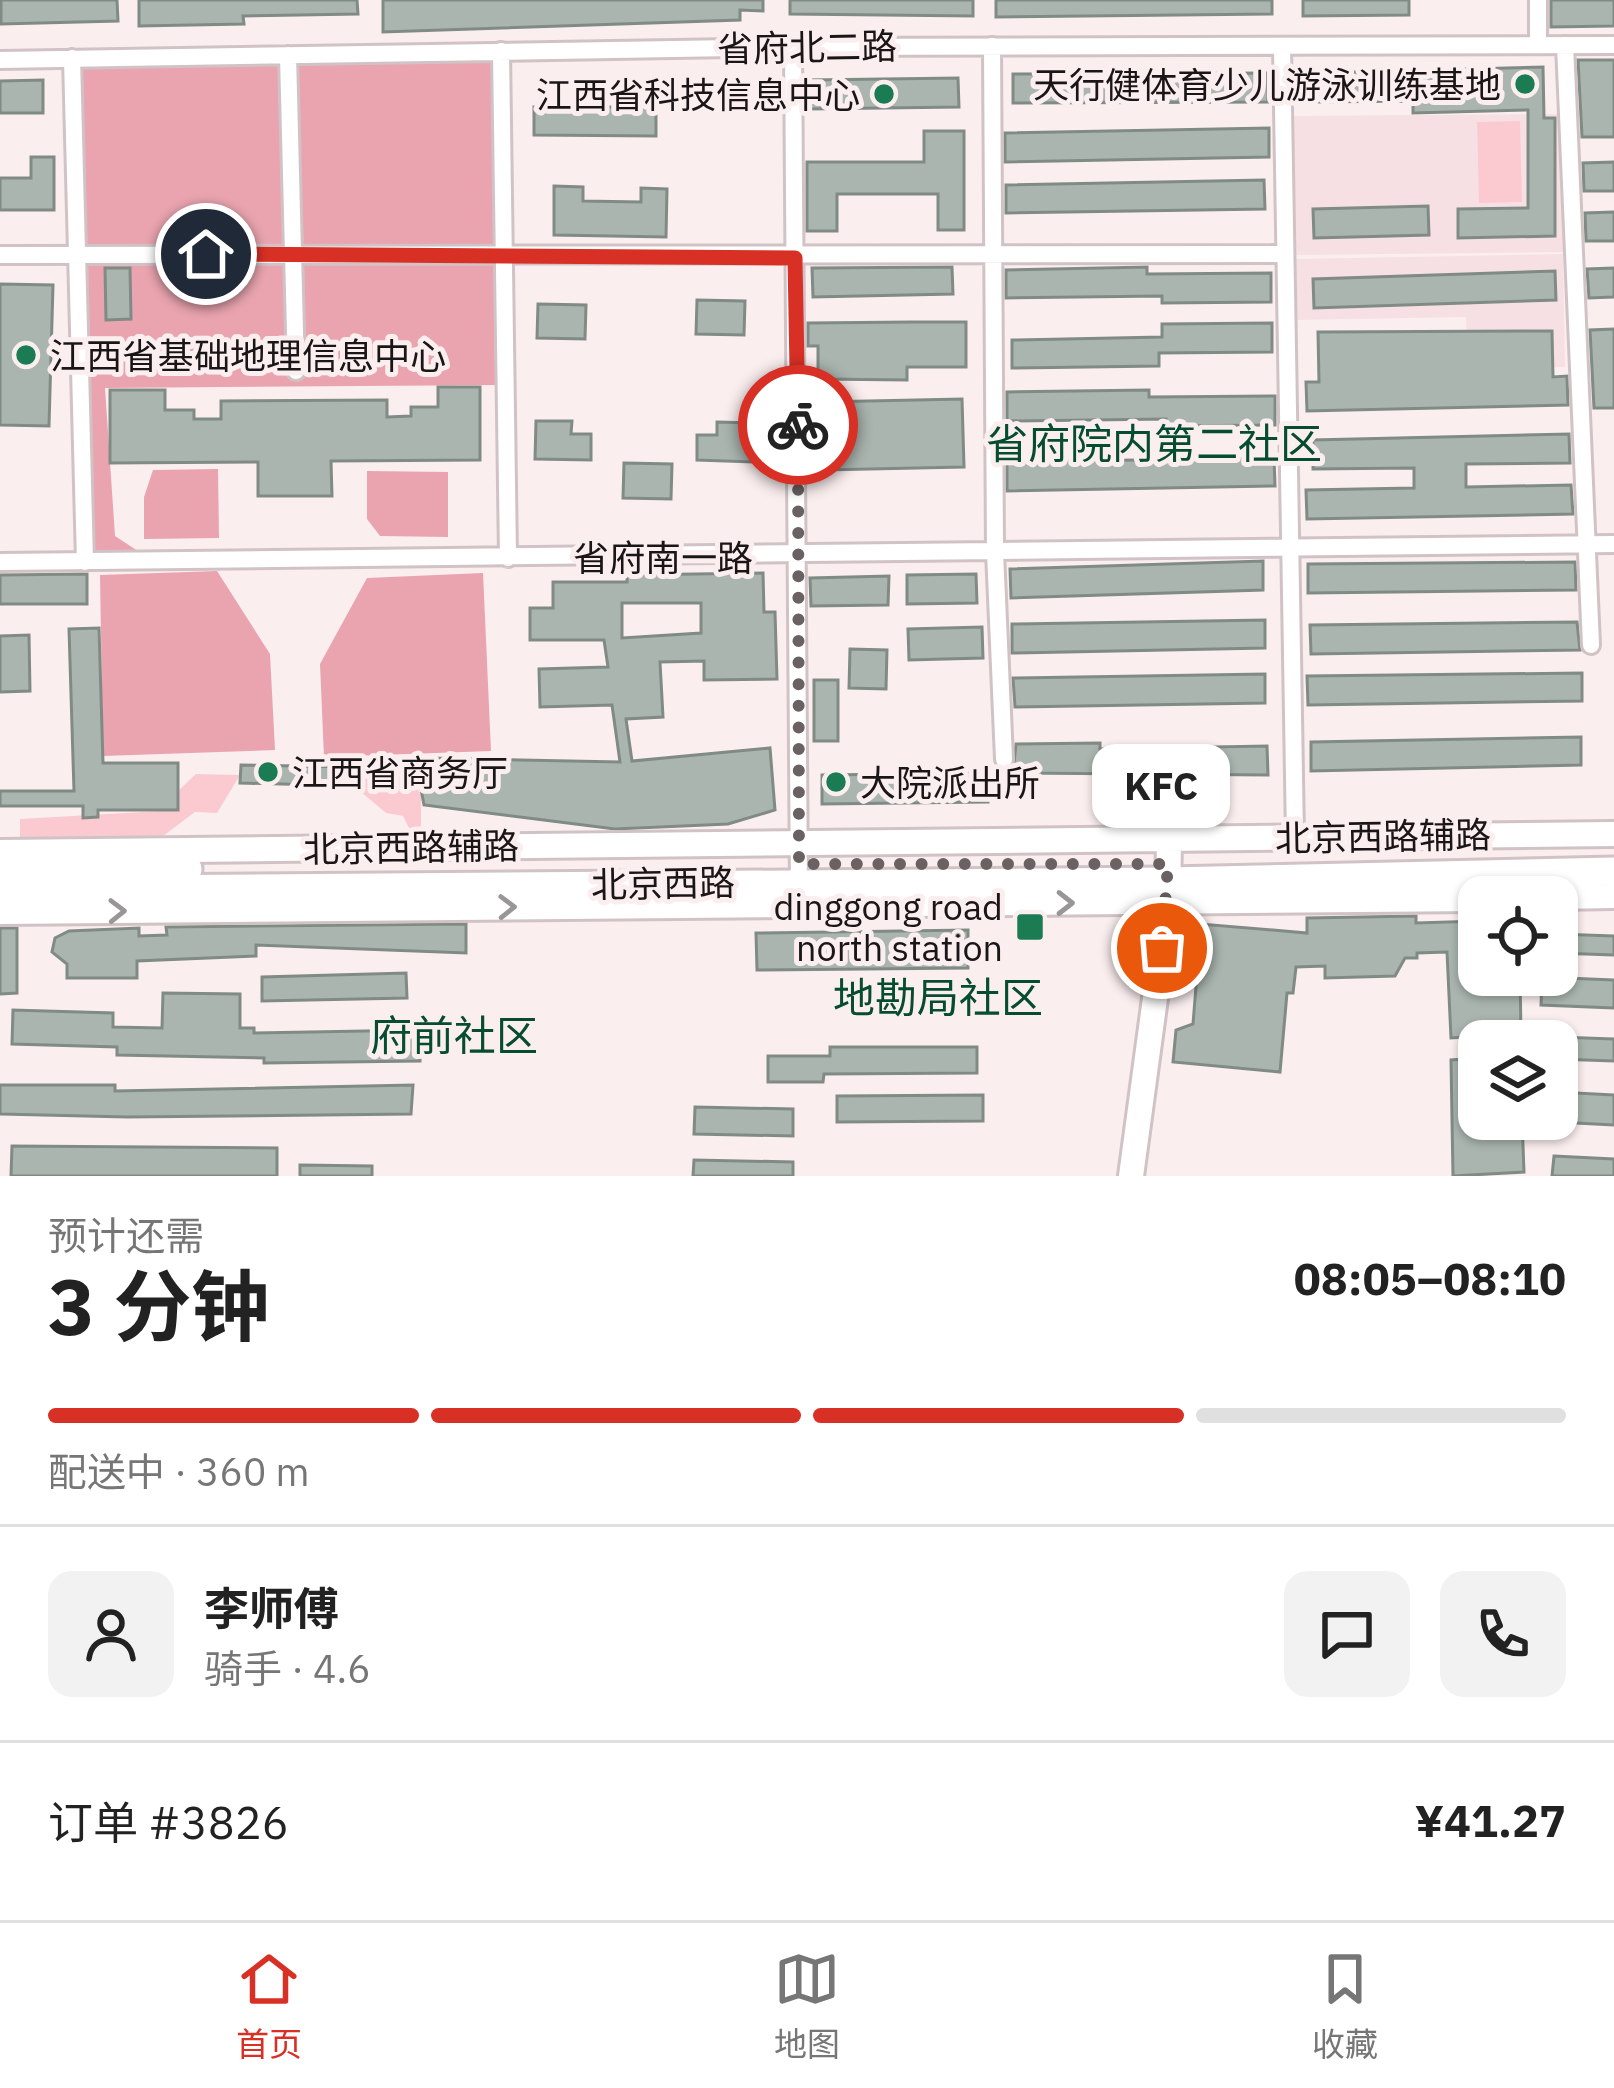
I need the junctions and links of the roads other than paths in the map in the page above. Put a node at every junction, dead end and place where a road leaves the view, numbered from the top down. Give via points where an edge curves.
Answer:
1 (1538, 0) edge
2 (1538, 45) junction
3 (1565, 45) junction
4 (1614, 45) edge
5 (992, 46) junction
6 (1282, 46) junction
7 (793, 47) junction
8 (501, 51) junction
9 (288, 55) junction
10 (72, 58) junction
11 (0, 60) edge
12 (503, 252) junction
13 (291, 254) junction
14 (1286, 254) junction
15 (0, 255) edge
16 (79, 255) junction
17 (990, 256) junction
18 (795, 258) junction
19 (296, 371) dead end
20 (1614, 544) edge
21 (1588, 545) junction
22 (1290, 549) junction
23 (995, 552) junction
24 (800, 556) junction
25 (508, 558) junction
26 (0, 562) edge
27 (85, 562) junction
28 (1591, 645) dead end
29 (1004, 759) dead end
30 (1614, 834) edge
31 (1295, 837) junction
32 (0, 852) edge
33 (1614, 857) edge
34 (0, 870) edge
35 (1168, 871) junction
36 (1614, 871) edge
37 (799, 873) junction
38 (0, 890) edge
39 (1614, 896) edge
40 (1458, 897) edge
41 (1578, 897) edge
42 (0, 912) edge
43 (1131, 1176) edge

1 - 2 street
2 - 3 street, 省府北二路
2 - 6 street, 省府北二路
3 - 4 street, 省府北二路
3 - 21 street
5 - 6 street, 省府北二路
5 - 7 street, 省府北二路
5 - 17 street
6 - 14 street
7 - 8 street, 省府北二路
7 - 18 street
8 - 9 street, 省府北二路
8 - 12 street
9 - 10 street, 省府北二路
9 - 13 street
10 - 11 street, 省府北二路
10 - 16 street
12 - 13 street
12 - 18 street
12 - 25 street
13 - 16 street
13 - 19 street
14 - 17 street
14 - 22 street
15 - 16 street
16 - 27 street
17 - 18 street
17 - 23 street
18 - 24 street
20 - 21 street, 省府南一路
21 - 22 street, 省府南一路
21 - 28 street
22 - 23 street, 省府南一路
22 - 31 street
23 - 24 street, 省府南一路
23 - 29 street
24 - 25 street, 省府南一路
24 - 37 street
25 - 27 street, 省府南一路
26 - 27 street, 省府南一路
30 - 31 main road, 北京西路辅路
31 - 35 main road, 北京西路辅路
32 - 37 main road, 北京西路辅路
33 - 35 main road, 北京西路
34 - 37 main road, 北京西路
35 - 36 main road, 北京西路
35 - 37 main road, 北京西路
35 - 37 main road, 北京西路辅路
35 - 40 main road, 北京西路辅路
35 - 43 main road
37 - 38 main road, 北京西路
42 -> 37 main road, 北京西路辅路
39 - 41 main road

